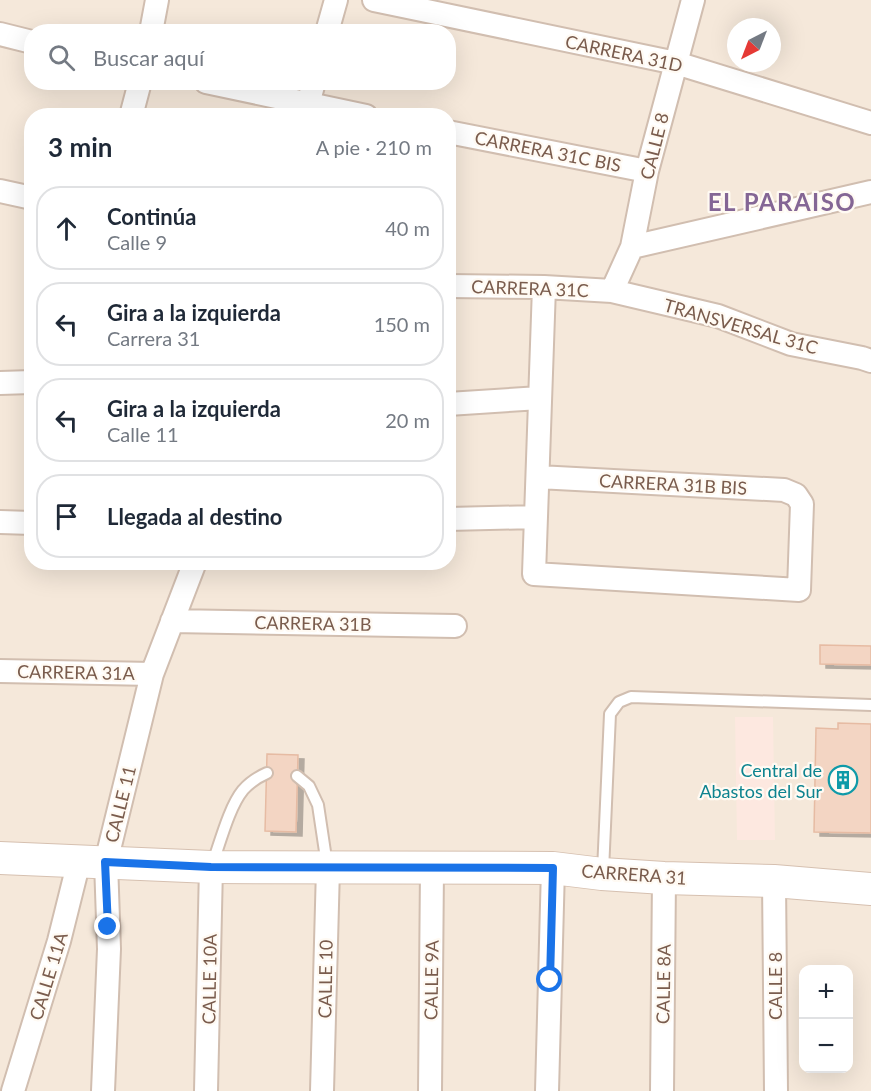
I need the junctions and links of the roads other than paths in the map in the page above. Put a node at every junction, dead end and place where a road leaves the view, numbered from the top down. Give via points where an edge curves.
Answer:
1 (157, 0) edge
2 (336, 0) edge
3 (374, 0) edge
4 (693, 0) edge
5 (152, 24) edge
6 (329, 24) edge
7 (0, 34) edge
8 (24, 40) edge
9 (676, 63) junction
10 (138, 90) edge
11 (249, 90) edge
12 (309, 101) edge
13 (133, 108) edge
14 (336, 108) edge
15 (871, 123) edge
16 (456, 134) edge
17 (647, 171) junction
18 (0, 191) edge
19 (871, 192) edge
20 (24, 196) edge
21 (632, 247) junction
22 (456, 286) edge
23 (544, 286) junction
24 (612, 291) junction
25 (871, 361) edge
26 (0, 382) edge
27 (24, 382) edge
28 (540, 398) junction
29 (456, 403) edge
30 (538, 477) junction
31 (536, 517) junction
32 (456, 519) edge
33 (0, 522) edge
34 (24, 523) edge
35 (192, 570) edge
36 (172, 621) junction
37 (455, 626) dead end
38 (0, 671) edge
39 (152, 674) junction
40 (871, 705) edge
41 (267, 773) dead end
42 (297, 776) dead end
43 (0, 858) edge
44 (92, 861) junction
45 (211, 867) junction
46 (328, 868) junction
47 (553, 868) junction
48 (432, 869) junction
49 (602, 874) junction
50 (664, 878) junction
51 (774, 881) junction
52 (871, 889) edge
53 (13, 1091) edge
54 (103, 1091) edge
55 (206, 1091) edge
56 (322, 1091) edge
57 (430, 1091) edge
58 (548, 1091) edge
59 (662, 1091) edge
60 (776, 1091) edge

1 - 5 street
2 - 6 street
3 - 9 street, CARRERA 31D
4 - 9 street, CALLE 8
7 - 8 street
9 - 15 street, CARRERA 31D
9 - 17 street, CALLE 8
10 - 13 street
11 - 12 street
12 - 14 street
16 - 17 street, CARRERA 31C BIS
17 - 21 street, CALLE 8
18 - 20 street
19 - 21 street
21 - 24 street, CALLE 8
22 - 23 street, CARRERA 31C
23 - 24 street, CARRERA 31C
23 - 28 street
24 - 25 street, TRANSVERSAL 31C via 718,316 791,344
26 - 27 street
28 - 29 street
28 - 30 street
30 - 31 street
30 - 31 street, CARRERA 31B BIS via 784,490 796,495 802,504 799,590 534,574
31 - 32 street
33 - 34 street
35 - 36 street, CALLE 11
36 - 37 street, CARRERA 31B
36 - 39 street, CALLE 11
38 - 39 street, CARRERA 31A
39 - 44 street, CALLE 11
40 - 49 lane via 631,697 619,702 610,714
41 - 45 lane via 243,790
42 - 46 lane via 309,786 318,804
43 - 44 main road, CARRERA 31
44 - 45 main road, CARRERA 31
44 - 53 street, CALLE 11A via 59,941
44 - 54 street, CALLE 11 via 110,949
45 - 46 main road, CARRERA 31
45 - 55 street, CALLE 10A
46 - 48 main road, CARRERA 31
46 - 56 street, CALLE 10
47 - 48 main road, CARRERA 31
47 - 49 main road, CARRERA 31
47 - 58 street
48 - 57 street, CALLE 9A
49 - 50 main road, CARRERA 31
50 - 51 main road, CARRERA 31
50 - 59 street, CALLE 8A
51 - 52 main road, CARRERA 31
51 - 60 street, CALLE 8

